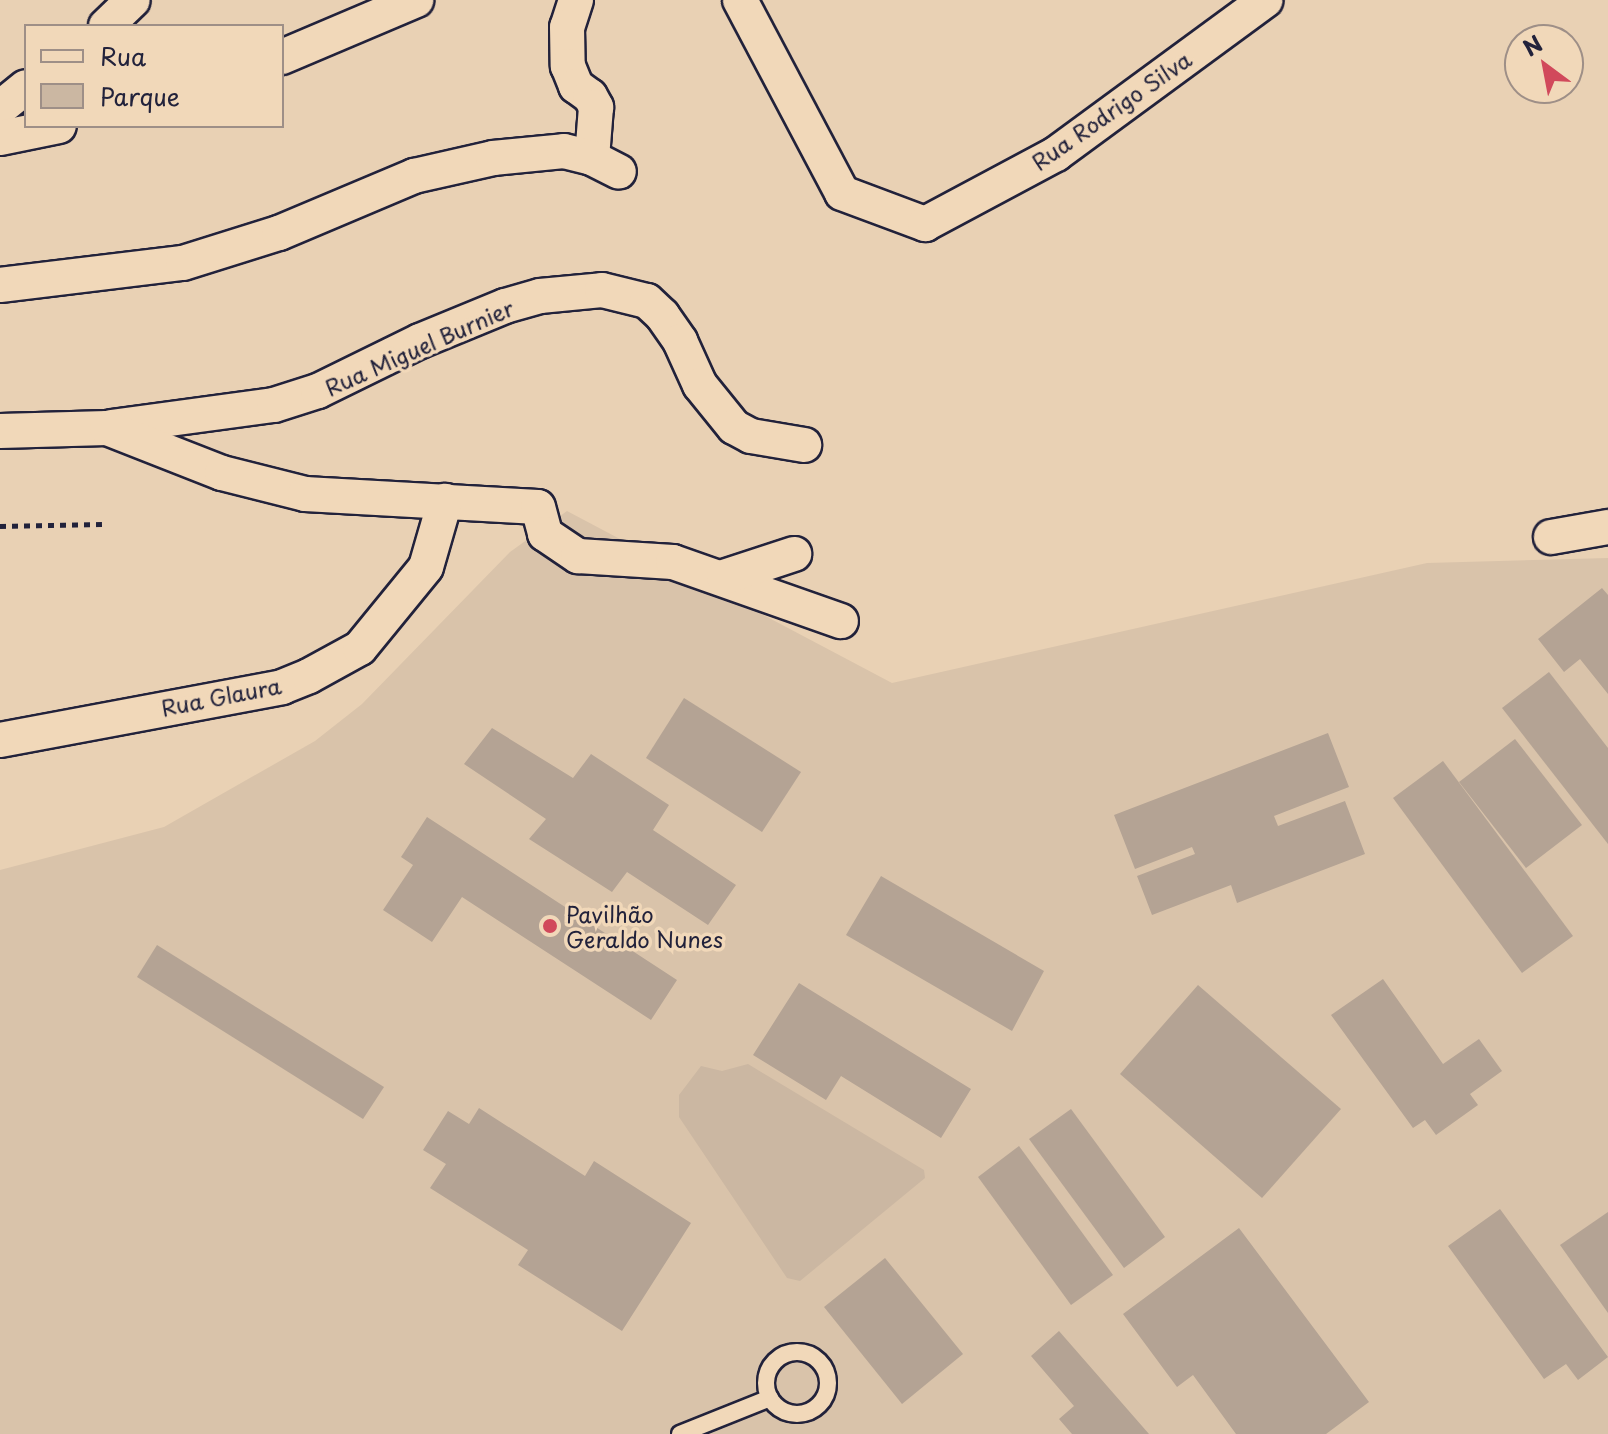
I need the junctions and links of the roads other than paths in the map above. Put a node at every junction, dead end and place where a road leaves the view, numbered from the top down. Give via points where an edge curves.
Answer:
1 (133, 0) edge
2 (416, 0) edge
3 (576, 0) edge
4 (740, 0) edge
5 (1266, 0) edge
6 (108, 24) edge
7 (284, 56) edge
8 (24, 89) edge
9 (0, 108) edge
10 (49, 128) edge
11 (0, 138) edge
12 (0, 285) edge
13 (107, 428) junction
14 (0, 431) edge
15 (804, 445) dead end
16 (445, 501) junction
17 (1608, 527) edge
18 (1551, 537) dead end
19 (794, 554) dead end
20 (724, 577) junction
21 (841, 621) dead end
22 (0, 740) edge
23 (770, 1398) dead end
24 (680, 1434) edge

1 - 6 street
2 - 7 street
3 - 12 street via 567,27 568,66 576,86 596,107 606,165 564,151 436,169 279,233 183,263
4 - 5 street, Rua Rodrigo Silva via 842,193 925,224 1056,154
8 - 9 street
10 - 11 street
13 - 14 street, Rua Miguel Burnier
13 - 15 street, Rua Miguel Burnier via 274,405 318,391 505,306 551,294 602,290 647,301 662,315 700,385 734,427 751,436
13 - 16 street via 222,473 305,494
16 - 20 street via 538,507 545,534 578,556 656,559
16 - 22 street, Rua Glaura via 426,567 360,648 309,676 282,687
17 - 18 street
19 - 20 street
20 - 21 street
23 - 24 lane

